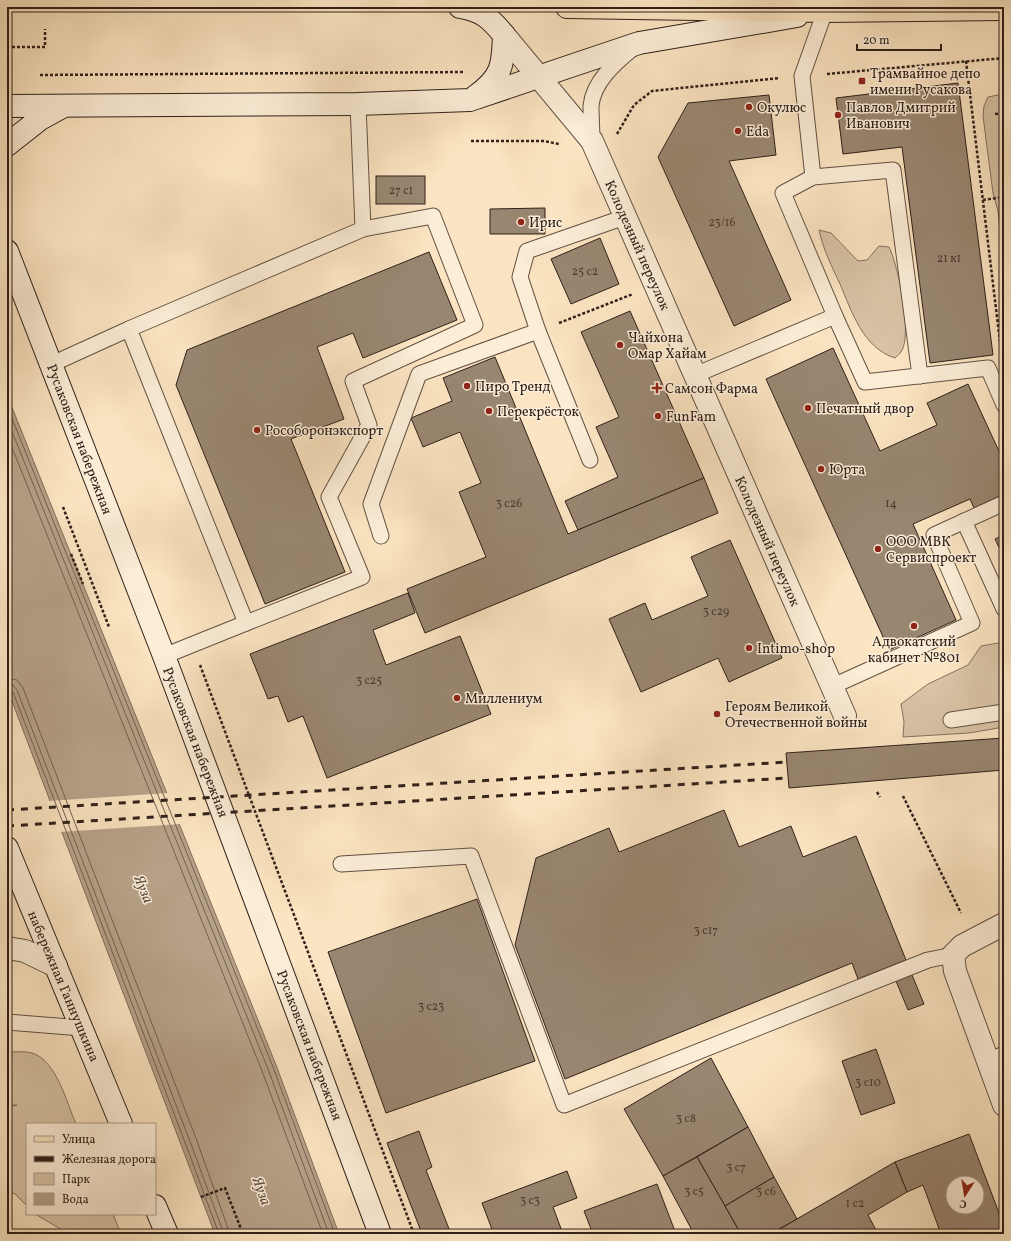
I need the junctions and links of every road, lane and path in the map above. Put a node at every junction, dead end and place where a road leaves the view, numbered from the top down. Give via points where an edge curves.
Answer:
1 (460, 7) edge
2 (567, 7) edge
3 (1004, 9) edge
4 (825, 11) junction
5 (45, 30) dead end
6 (504, 35) junction
7 (639, 43) junction
8 (7, 47) edge
9 (966, 61) dead end
10 (470, 72) dead end
11 (40, 75) dead end
12 (539, 78) junction
13 (470, 100) junction
14 (358, 104) junction
15 (7, 106) edge
16 (63, 106) junction
17 (1004, 113) edge
18 (995, 114) dead end
19 (471, 140) dead end
20 (592, 141) junction
21 (7, 144) edge
22 (562, 145) dead end
23 (813, 176) junction
24 (1004, 197) edge
25 (983, 200) junction
26 (625, 217) junction
27 (363, 229) junction
28 (7, 251) edge
29 (656, 286) junction
30 (835, 316) junction
31 (129, 329) junction
32 (538, 331) junction
33 (52, 364) junction
34 (988, 368) junction
35 (695, 375) junction
36 (920, 376) junction
37 (1004, 405) edge
38 (590, 460) dead end
39 (1004, 503) edge
40 (63, 508) dead end
41 (964, 521) junction
42 (381, 536) dead end
43 (71, 554) dead end
44 (83, 584) dead end
45 (1004, 609) edge
46 (246, 623) junction
47 (109, 627) dead end
48 (192, 644) junction
49 (164, 656) junction
50 (833, 686) junction
51 (1004, 712) edge
52 (846, 716) dead end
53 (950, 720) dead end
54 (877, 792) dead end
55 (903, 796) dead end
56 (880, 797) dead end
57 (8, 860) edge
58 (341, 864) dead end
59 (961, 912) dead end
60 (1004, 924) edge
61 (7, 948) edge
62 (953, 955) junction
63 (56, 966) junction
64 (7, 1022) edge
65 (82, 1028) junction
66 (996, 1058) edge
67 (1004, 1105) edge
68 (121, 1123) edge
69 (201, 1197) dead end
70 (156, 1209) edge
71 (166, 1234) edge
72 (243, 1234) edge
73 (380, 1234) edge
74 (414, 1234) edge

1 - 6 main road, Колодезный переулок via 476,10 494,22
2 - 4 main road
3 - 4 main road
4 - 7 main road
4 - 23 lane via 802,76
5 - 8 path via 45,47
6 - 12 main road, Колодезный переулок
6 - 13 main road via 503,58 498,76
7 - 12 main road
7 - 20 lane via 612,66 600,83 591,104
9 - 25 path
10 - 11 path
12 - 13 main road
12 - 20 main road, Колодезный переулок
13 - 14 main road
14 - 16 main road
14 - 27 lane
15 - 16 main road
16 - 21 main road via 40,119
17 - 18 path
19 - 22 path via 544,141
20 - 26 main road, Колодезный переулок
23 - 30 lane via 783,193
23 - 36 lane via 893,170
24 - 25 path
25 - 34 path via 1001,355
26 - 29 main road, Колодезный переулок
26 - 32 lane via 527,251 520,277
27 - 31 lane
27 - 46 lane via 433,216 475,324 353,381 369,425 329,497 362,577
28 - 33 main road, Русаковская набережная
29 - 32 path
29 - 35 main road, Колодезный переулок
30 - 35 lane
30 - 36 lane via 865,382
31 - 33 lane
31 - 46 lane
32 - 38 lane
32 - 42 lane via 419,374 371,504
33 - 49 main road, Русаковская набережная
34 - 36 lane
34 - 37 lane
35 - 50 main road, Колодезный переулок
39 - 41 lane
40 - 47 path
41 - 45 lane
41 - 50 lane via 934,535 972,623
43 - 44 path
46 - 48 lane
48 - 49 lane
48 - 74 path
49 - 73 main road, Русаковская набережная
50 - 52 main road, Колодезный переулок
51 - 53 lane
54 - 56 path
55 - 59 path
57 - 63 main road, набережная Ганнушкина
58 - 62 lane via 472,856 564,1105 928,960
60 - 62 main road via 962,946
61 - 63 main road via 25,951
62 - 66 main road via 955,971
63 - 65 main road, набережная Ганнушкина
64 - 65 lane
65 - 68 main road, набережная Ганнушкина
66 - 67 main road
69 - 72 path via 225,1188
70 - 71 main road

